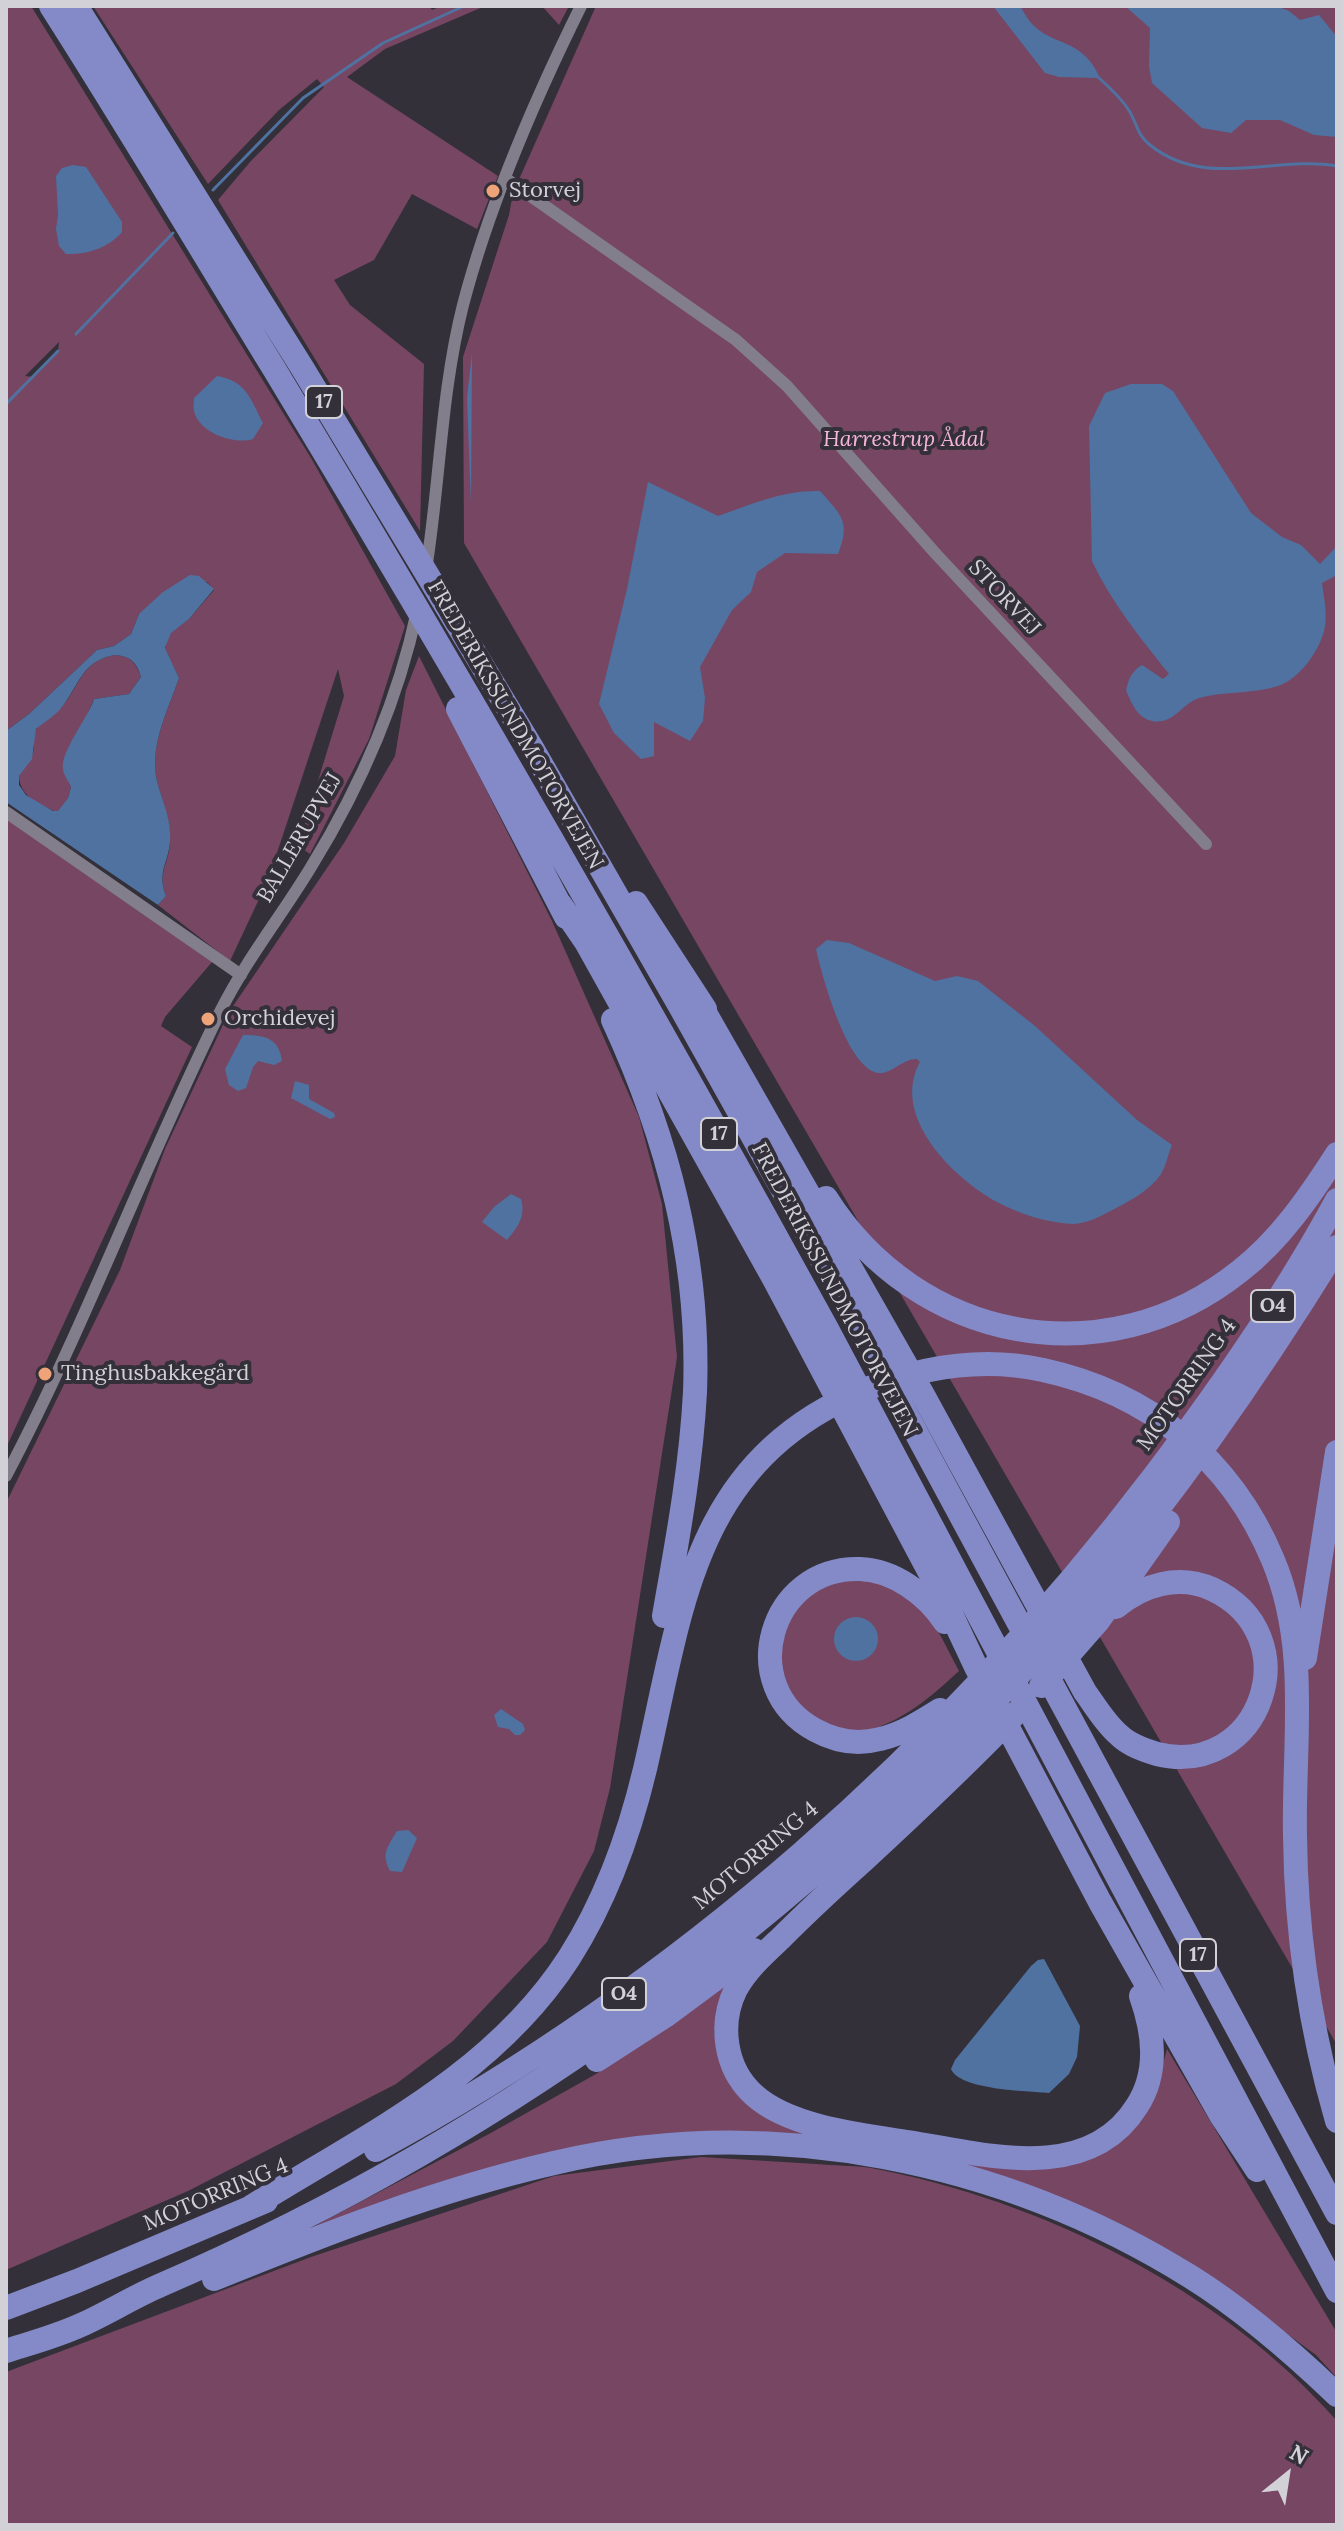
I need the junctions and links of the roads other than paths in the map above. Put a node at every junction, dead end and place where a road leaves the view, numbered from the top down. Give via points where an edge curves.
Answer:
1 (51, 6) edge
2 (76, 6) edge
3 (581, 6) edge
4 (505, 178) junction
5 (380, 544) junction
6 (563, 804) junction
7 (6, 812) edge
8 (1206, 844) dead end
9 (560, 904) junction
10 (241, 975) junction
11 (696, 997) junction
12 (1337, 1154) edge
13 (1337, 1200) edge
14 (1337, 1247) edge
15 (1218, 1420) junction
16 (1337, 1452) edge
17 (1190, 1462) junction
18 (6, 1476) edge
19 (1098, 1621) junction
20 (976, 1677) junction
21 (1298, 1708) junction
22 (952, 1719) junction
23 (651, 1739) junction
24 (1100, 1902) junction
25 (813, 1905) junction
26 (498, 2109) junction
27 (1337, 2121) edge
28 (251, 2207) junction
29 (1337, 2213) edge
30 (1337, 2291) edge
31 (6, 2308) edge
32 (80, 2326) junction
33 (6, 2351) edge
34 (1337, 2395) edge

1 - 5 highway, FREDERIKSSUNDMOTORVEJEN / 17
2 - 6 highway, FREDERIKSSUNDMOTORVEJEN / 17 via 296,356
3 - 4 street, BALLERUPVEJ
4 - 8 street, STORVEJ via 736,340 787,386
4 - 10 street, BALLERUPVEJ via 461,319 434,517 399,678 342,811
5 - 9 highway via 406,609
5 - 30 highway, FREDERIKSSUNDMOTORVEJEN / 17 via 599,920 819,1314
6 - 11 highway via 655,930
6 - 29 highway, FREDERIKSSUNDMOTORVEJEN / 17 via 852,1314
7 - 10 street
9 - 20 highway via 774,1279 945,1601
9 - 23 highway via 654,1117 674,1182 691,1290 695,1392 688,1474 656,1666
10 - 18 street, BALLERUPVEJ
11 - 12 highway via 838,1217 868,1252 925,1296 1001,1327 1089,1333 1132,1326 1208,1293 1241,1271 1274,1238
11 - 19 highway via 1103,1718 1144,1750 1190,1757 1214,1750 1253,1717 1265,1685 1265,1651 1257,1628 1226,1596 1182,1582 1160,1584 1142,1589
13 - 15 highway, MOTORRING 4 / O4 via 1261,1325
14 - 15 highway, MOTORRING 4 / O4 via 1241,1397
15 - 17 highway, MOTORRING 4 / O4
16 - 21 highway
17 - 19 highway
17 - 20 highway, MOTORRING 4 / O4
17 - 22 highway, MOTORRING 4 / O4 via 1085,1601
19 - 25 highway via 972,1759
20 - 22 highway, MOTORRING 4 / O4
20 - 22 highway via 936,1609 890,1576 867,1569 830,1572 806,1583 779,1616 772,1635 773,1679 791,1712 817,1731 844,1741 878,1740
20 - 24 highway
21 - 23 highway via 1292,1625 1274,1561 1241,1499 1193,1443 1106,1389 1001,1364 936,1369 872,1387 819,1413 769,1452 739,1485 693,1567
21 - 27 highway via 1298,1917 1312,2018
22 - 26 highway, MOTORRING 4 / O4 via 865,1828 682,1981
22 - 28 highway, MOTORRING 4 / O4 via 749,1899 574,2030 401,2136 324,2178
23 - 28 highway via 614,1872 568,1959 537,2001 448,2086
24 - 25 highway via 1146,2010 1153,2051 1150,2079 1133,2112 1100,2143 1076,2153 1032,2158 953,2150 829,2127 776,2110 748,2089 736,2073 727,2043 732,1998 752,1967
24 - 30 highway via 1222,2117
25 - 26 highway via 636,2036 571,2076
26 - 32 highway, MOTORRING 4 / O4 via 307,2217
28 - 31 highway, MOTORRING 4 / O4
32 - 33 highway, MOTORRING 4 / O4
32 - 34 highway via 161,2301 332,2232 474,2183 624,2150 763,2144 892,2158 957,2173 1082,2218 1193,2278 1295,2355

